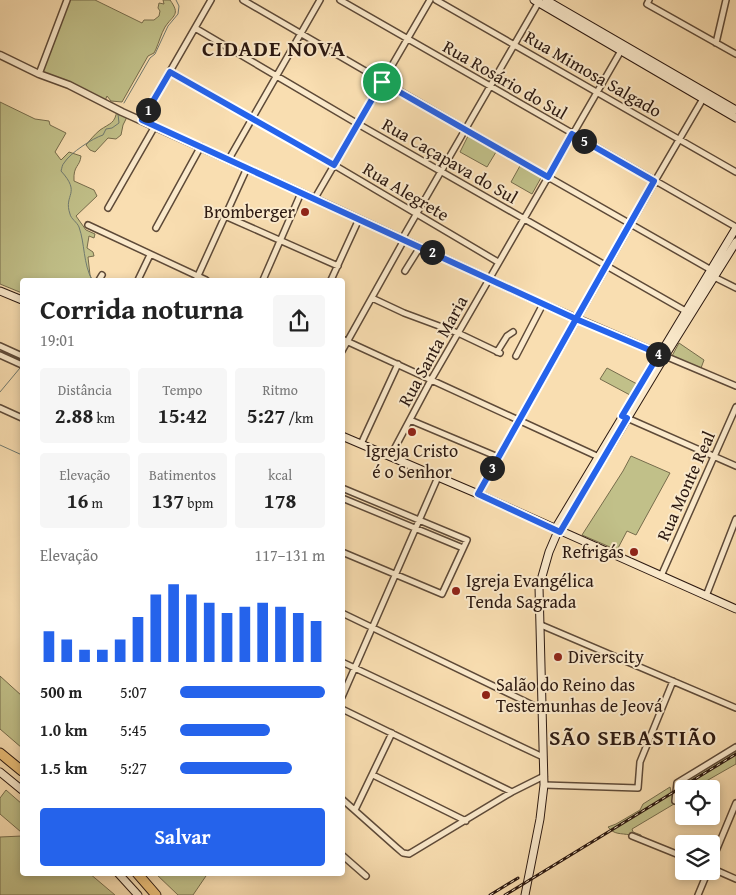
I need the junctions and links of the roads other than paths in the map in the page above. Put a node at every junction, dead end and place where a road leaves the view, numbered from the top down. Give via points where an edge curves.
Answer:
1 (67, 0) edge
2 (211, 0) edge
3 (243, 0) edge
4 (320, 0) edge
5 (340, 0) edge
6 (430, 0) edge
7 (436, 0) edge
8 (546, 0) edge
9 (726, 0) edge
10 (538, 1) edge
11 (648, 2) edge
12 (196, 28) junction
13 (301, 34) junction
14 (407, 39) junction
15 (716, 43) junction
16 (515, 45) junction
17 (622, 49) junction
18 (736, 54) edge
19 (0, 56) edge
20 (170, 72) junction
21 (39, 74) junction
22 (276, 76) junction
23 (382, 82) junction
24 (490, 86) junction
25 (597, 92) junction
26 (705, 96) junction
27 (736, 115) edge
28 (252, 118) junction
29 (142, 120) junction
30 (358, 124) junction
31 (154, 126) junction
32 (466, 129) junction
33 (572, 134) junction
34 (679, 139) junction
35 (201, 146) junction
36 (229, 159) junction
37 (334, 165) junction
38 (247, 168) junction
39 (442, 171) junction
40 (736, 172) edge
41 (548, 177) junction
42 (654, 181) junction
43 (302, 192) junction
44 (315, 198) junction
45 (108, 208) dead end
46 (416, 214) junction
47 (225, 216) junction
48 (359, 219) junction
49 (523, 219) junction
50 (630, 224) junction
51 (88, 225) dead end
52 (736, 227) edge
53 (156, 228) dead end
54 (403, 239) junction
55 (281, 240) junction
56 (736, 242) edge
57 (420, 247) junction
58 (150, 254) junction
59 (498, 262) junction
60 (338, 266) junction
61 (606, 267) junction
62 (404, 271) dead end
63 (712, 274) junction
64 (139, 278) edge
65 (197, 278) edge
66 (264, 278) edge
67 (332, 278) edge
68 (489, 278) junction
69 (736, 288) edge
70 (0, 291) edge
71 (372, 298) junction
72 (20, 299) edge
73 (543, 304) junction
74 (688, 313) junction
75 (576, 319) junction
76 (513, 332) dead end
77 (458, 333) junction
78 (345, 340) edge
79 (0, 346) edge
80 (0, 355) edge
81 (20, 355) edge
82 (662, 355) junction
83 (516, 356) dead end
84 (20, 364) edge
85 (398, 364) junction
86 (431, 380) junction
87 (736, 386) edge
88 (736, 407) edge
89 (0, 408) edge
90 (20, 417) edge
91 (625, 417) junction
92 (410, 420) junction
93 (518, 420) junction
94 (345, 437) edge
95 (361, 444) junction
96 (715, 456) junction
97 (390, 457) junction
98 (498, 458) junction
99 (600, 458) junction
100 (736, 466) edge
101 (438, 477) junction
102 (345, 489) edge
103 (478, 494) junction
104 (345, 499) edge
105 (371, 500) junction
106 (368, 508) junction
107 (736, 519) edge
108 (419, 520) junction
109 (416, 528) junction
110 (557, 530) junction
111 (463, 548) junction
112 (345, 553) edge
113 (396, 575) junction
114 (661, 576) junction
115 (706, 596) junction
116 (736, 609) edge
117 (345, 613) edge
118 (541, 625) junction
119 (374, 627) junction
120 (345, 663) edge
121 (355, 668) junction
122 (673, 681) junction
123 (345, 690) edge
124 (736, 708) edge
125 (541, 709) junction
126 (345, 710) edge
127 (392, 734) junction
128 (736, 747) edge
129 (0, 753) edge
130 (543, 757) junction
131 (20, 769) edge
132 (0, 772) edge
133 (373, 775) junction
134 (544, 776) junction
135 (682, 780) edge
136 (544, 785) junction
137 (20, 788) edge
138 (512, 792) junction
139 (345, 802) edge
140 (736, 803) edge
141 (355, 810) junction
142 (466, 820) junction
143 (632, 836) dead end
144 (720, 841) edge
145 (675, 853) edge
146 (345, 857) edge
147 (720, 872) edge
148 (121, 876) edge
149 (139, 876) edge
150 (366, 876) dead end
151 (736, 879) edge
152 (704, 880) edge
153 (138, 895) edge
154 (156, 895) edge
155 (525, 895) edge
156 (698, 895) edge

1 - 21 street
2 - 12 street
3 - 13 street
4 - 13 street
5 - 14 street, Rua Rosário do Sul
6 - 14 street
7 - 16 street, Rua Mimosa Salgado
8 - 17 main road
9 - 15 street
10 - 16 street
10 - 17 main road
11 - 15 street
12 - 20 street
12 - 22 street, Rua Caçapava do Sul
13 - 22 street
13 - 23 street
14 - 23 street
14 - 24 street, Rua Rosário do Sul
15 - 18 street
16 - 24 street
16 - 25 street, Rua Mimosa Salgado
17 - 25 street, Rua Santa Maria
17 - 26 main road
19 - 21 street
20 - 28 street, Rua Alegrete
20 - 29 street
21 - 29 street
22 - 28 street
22 - 30 street, Rua Caçapava do Sul
23 - 30 street
23 - 32 street
24 - 32 street
24 - 33 street, Rua Rosário do Sul
25 - 33 street, Rua Santa Maria
25 - 34 street, Rua Mimosa Salgado
26 - 27 main road
26 - 34 street
28 - 36 street
28 - 37 street, Rua Alegrete
29 - 31 street
30 - 37 street
30 - 39 street, Rua Caçapava do Sul
31 - 35 street
31 - 45 street
32 - 39 street
32 - 41 street
33 - 41 street, Rua Santa Maria
33 - 42 street, Rua Rosário do Sul
34 - 40 street, Rua Mimosa Salgado
34 - 42 street
35 - 36 street
35 - 53 street
36 - 38 street
37 - 44 street
37 - 46 street, Rua Alegrete
38 - 43 street
38 - 47 street
39 - 46 street
39 - 49 street, Rua Caçapava do Sul
41 - 49 street, Rua Santa Maria
41 - 50 street
42 - 50 street
42 - 52 street, Rua Rosário do Sul
43 - 44 street
43 - 55 street
44 - 48 street
46 - 54 street
46 - 59 street, Rua Alegrete
47 - 55 street
47 - 65 street
48 - 54 street
48 - 60 street
49 - 59 street, Rua Santa Maria
49 - 61 street, Rua Caçapava do Sul
50 - 61 street
50 - 63 street
51 - 58 street
52 - 63 main road
54 - 57 street
54 - 71 street
55 - 60 street
55 - 66 street
56 - 63 main road
57 - 62 street
57 - 68 street
58 - 64 street
58 - 65 street
59 - 68 street, Rua Santa Maria
60 - 67 street
61 - 74 street, Rua Caçapava do Sul
61 - 75 street
63 - 69 street
63 - 74 main road
68 - 73 street
68 - 77 street, Rua Santa Maria
70 - 72 main road
71 - 77 street
71 - 78 street
73 - 75 street
73 - 83 street
74 - 82 main road
75 - 82 street
75 - 93 street
76 - 77 street via 507,336 498,353
77 - 86 street, Rua Santa Maria
78 - 85 street
79 - 81 street
80 - 84 street
82 - 87 street
82 - 91 main road
85 - 86 street
85 - 95 street
86 - 92 street, Rua Santa Maria
86 - 93 street
88 - 96 street, Rua Monte Real
89 - 90 street
91 - 96 street
91 - 99 main road
92 - 97 street, Rua Santa Maria
92 - 98 street
93 - 98 street
93 - 99 street
94 - 95 main road
95 - 97 main road
96 - 100 street
96 - 114 street, Rua Monte Real
97 - 101 main road
98 - 103 street
99 - 110 main road
101 - 103 main road
101 - 108 street
102 - 105 street
103 - 110 main road
104 - 106 street
105 - 106 street
105 - 108 street
106 - 109 street
107 - 115 street
108 - 109 street
108 - 111 street via 466,540
109 - 111 street
109 - 113 street
110 - 114 main road
110 - 118 main road via 541,578
111 - 113 street via 442,594
112 - 113 street
113 - 119 street
114 - 115 main road
115 - 116 main road
117 - 119 street
118 - 122 street
118 - 125 main road
119 - 121 street
119 - 125 street
120 - 121 street
121 - 123 street
121 - 130 street
122 - 124 street
122 - 136 street via 640,762 638,788
125 - 130 main road
126 - 127 street
127 - 133 street
127 - 138 street
128 - 135 street
129 - 131 highway
130 - 134 main road
132 - 137 main road
133 - 141 street
133 - 142 street
134 - 136 main road
134 - 138 street
136 - 155 main road
138 - 142 street
139 - 141 street
140 - 144 street
141 - 142 street via 403,853 409,854
143 - 145 street
146 - 150 street
147 - 151 street
148 - 153 main road
149 - 154 highway
152 - 156 street

